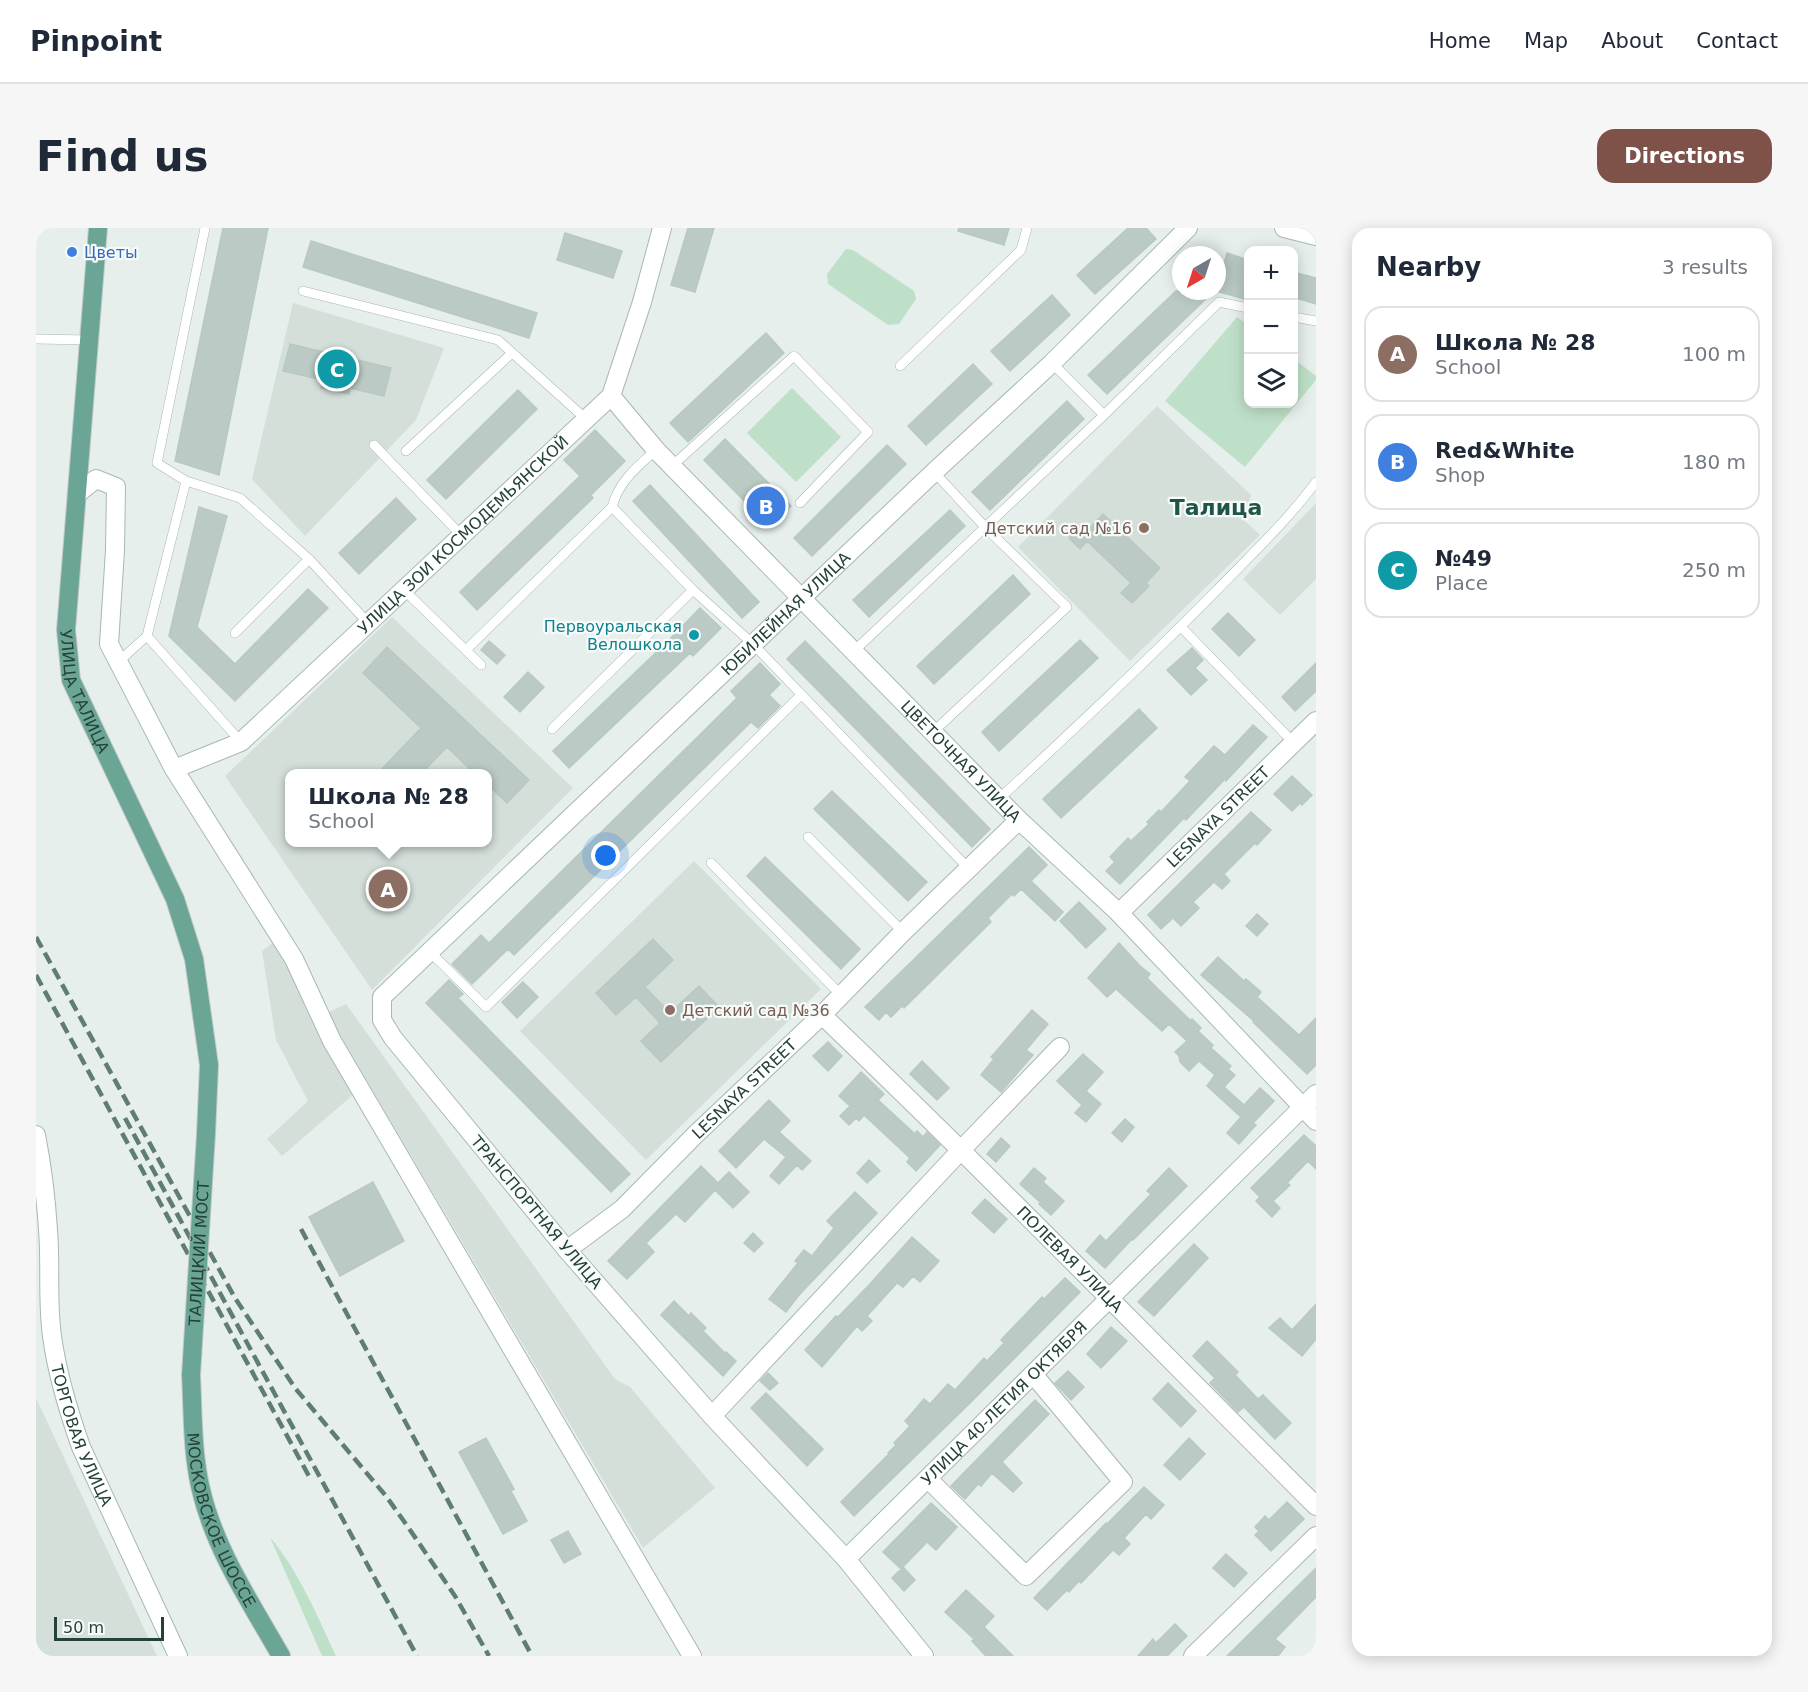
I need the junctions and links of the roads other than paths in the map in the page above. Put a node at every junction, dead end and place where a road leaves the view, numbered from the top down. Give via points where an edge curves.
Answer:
1 (98, 228) edge
2 (205, 228) edge
3 (662, 228) edge
4 (1027, 228) edge
5 (1284, 228) edge
6 (1184, 229) edge
7 (1316, 236) edge
8 (303, 291) dead end
9 (1244, 307) edge
10 (1298, 318) edge
11 (1316, 321) edge
12 (36, 339) edge
13 (89, 340) junction
14 (512, 352) junction
15 (1053, 363) junction
16 (900, 366) dead end
17 (611, 396) junction
18 (1104, 416) junction
19 (587, 420) junction
20 (374, 445) dead end
21 (656, 450) junction
22 (406, 451) dead end
23 (673, 465) junction
24 (934, 472) junction
25 (186, 481) junction
26 (1316, 482) edge
27 (76, 494) junction
28 (800, 503) dead end
29 (612, 507) junction
30 (986, 528) junction
31 (462, 537) junction
32 (309, 558) junction
33 (404, 590) junction
34 (693, 590) junction
35 (802, 598) junction
36 (368, 623) junction
37 (1181, 627) junction
38 (235, 633) dead end
39 (147, 636) junction
40 (753, 644) junction
41 (466, 650) junction
42 (854, 651) junction
43 (118, 662) junction
44 (481, 665) dead end
45 (801, 694) junction
46 (1316, 721) edge
47 (552, 729) dead end
48 (933, 732) junction
49 (241, 742) junction
50 (1294, 743) junction
51 (174, 769) junction
52 (999, 799) junction
53 (1019, 820) junction
54 (808, 837) dead end
55 (711, 863) dead end
56 (969, 869) junction
57 (1119, 913) junction
58 (903, 932) junction
59 (430, 952) junction
60 (841, 995) junction
61 (382, 997) joint
62 (822, 1015) junction
63 (1060, 1047) dead end
64 (1316, 1094) edge
65 (1303, 1107) junction
66 (1316, 1120) edge
67 (206, 1134) joint
68 (36, 1135) edge
69 (962, 1149) junction
70 (40, 1197) edge
71 (567, 1250) junction
72 (1108, 1299) junction
73 (1033, 1374) junction
74 (191, 1375) joint
75 (712, 1416) junction
76 (928, 1479) junction
77 (1316, 1506) edge
78 (1316, 1536) edge
79 (846, 1559) junction
80 (178, 1656) edge
81 (281, 1656) edge
82 (692, 1656) edge
83 (924, 1656) edge
84 (1193, 1656) edge

1 - 13 main road, УЛИЦА ТАЛИЦА
2 - 25 lane via 157,463
3 - 17 street, УЛИЦА ЗОИ КОСМОДЕМЬЯНСКОЙ
4 - 16 lane via 1021,250
5 - 7 street
6 - 15 street, ЮБИЛЕЙНАЯ УЛИЦА
8 - 14 lane via 498,340
9 - 18 lane via 1219,302
10 - 11 lane
12 - 13 lane
13 - 27 main road, УЛИЦА ТАЛИЦА
14 - 19 lane
14 - 22 lane
15 - 18 lane
15 - 24 street, ЮБИЛЕЙНАЯ УЛИЦА
17 - 19 street, УЛИЦА ЗОИ КОСМОДЕМЬЯНСКОЙ
17 - 21 street, ЦВЕТОЧНАЯ УЛИЦА
18 - 30 lane
19 - 31 street, УЛИЦА ЗОИ КОСМОДЕМЬЯНСКОЙ
20 - 31 lane
21 - 23 street, ЦВЕТОЧНАЯ УЛИЦА
21 - 29 lane via 616,491
23 - 28 lane via 794,356 868,432
23 - 35 street, ЦВЕТОЧНАЯ УЛИЦА
24 - 30 lane
24 - 35 street, ЮБИЛЕЙНАЯ УЛИЦА
25 - 32 lane via 240,498
25 - 39 lane
26 - 37 lane
27 - 43 street via 96,479 116,487 110,644
27 - 67 main road, УЛИЦА ТАЛИЦА via 66,630 71,680 175,899 194,959 209,1065
29 - 34 lane
29 - 41 lane
30 - 42 lane
30 - 48 lane via 1067,607
31 - 33 street, УЛИЦА ЗОИ КОСМОДЕМЬЯНСКОЙ
32 - 36 lane
32 - 38 lane
33 - 36 street, УЛИЦА ЗОИ КОСМОДЕМЬЯНСКОЙ
33 - 41 lane
34 - 40 lane
34 - 47 lane
35 - 40 street, ЮБИЛЕЙНАЯ УЛИЦА
35 - 42 street, ЦВЕТОЧНАЯ УЛИЦА
36 - 49 street, УЛИЦА ЗОИ КОСМОДЕМЬЯНСКОЙ
37 - 50 lane
37 - 52 lane
39 - 43 lane
39 - 49 lane
40 - 45 lane
40 - 59 street, ЮБИЛЕЙНАЯ УЛИЦА
41 - 44 lane
42 - 48 street, ЦВЕТОЧНАЯ УЛИЦА
43 - 51 street
45 - 56 lane
45 - 59 lane via 486,1007
46 - 50 street, LESNAYA STREET
48 - 52 street, ЦВЕТОЧНАЯ УЛИЦА
49 - 51 street, УЛИЦА ЗОИ КОСМОДЕМЬЯНСКОЙ
50 - 57 street, LESNAYA STREET
51 - 82 street via 294,959 332,1041
52 - 53 street, ЦВЕТОЧНАЯ УЛИЦА
53 - 56 street, LESNAYA STREET
53 - 57 street, ЦВЕТОЧНАЯ УЛИЦА
54 - 58 lane
55 - 60 lane
56 - 58 street, LESNAYA STREET
57 - 65 street, ЦВЕТОЧНАЯ УЛИЦА
58 - 60 street, LESNAYA STREET
59 - 61 street, ЮБИЛЕЙНАЯ УЛИЦА
60 - 62 street, LESNAYA STREET
61 - 71 street, ТРАНСПОРТНАЯ УЛИЦА via 382,1020 393,1038
62 - 69 street, ПОЛЕВАЯ УЛИЦА
62 - 71 street, LESNAYA STREET via 621,1209
63 - 69 street
64 - 65 street, УЛИЦА 40-ЛЕТИЯ ОКТЯБРЯ
65 - 66 street, ЦВЕТОЧНАЯ УЛИЦА
65 - 72 street, УЛИЦА 40-ЛЕТИЯ ОКТЯБРЯ
67 - 74 main road, ТАЛИЦКИЙ МОСТ, bridge
68 - 70 street, ТОРГОВАЯ УЛИЦА via 42,1170
69 - 72 street, ПОЛЕВАЯ УЛИЦА
69 - 75 street
70 - 80 street, ТОРГОВАЯ УЛИЦА via 48,1229 52,1337 69,1413
71 - 75 street, ТРАНСПОРТНАЯ УЛИЦА
72 - 73 street, УЛИЦА 40-ЛЕТИЯ ОКТЯБРЯ
72 - 77 street, ПОЛЕВАЯ УЛИЦА
73 - 76 street, УЛИЦА 40-ЛЕТИЯ ОКТЯБРЯ
73 - 76 street via 1123,1482 1026,1576
74 - 81 main road, МОСКОВСКОЕ ШОССЕ via 201,1491 229,1566
75 - 79 street, ТРАНСПОРТНАЯ УЛИЦА
76 - 79 street, УЛИЦА 40-ЛЕТИЯ ОКТЯБРЯ
78 - 84 street
79 - 83 street, ТРАНСПОРТНАЯ УЛИЦА

